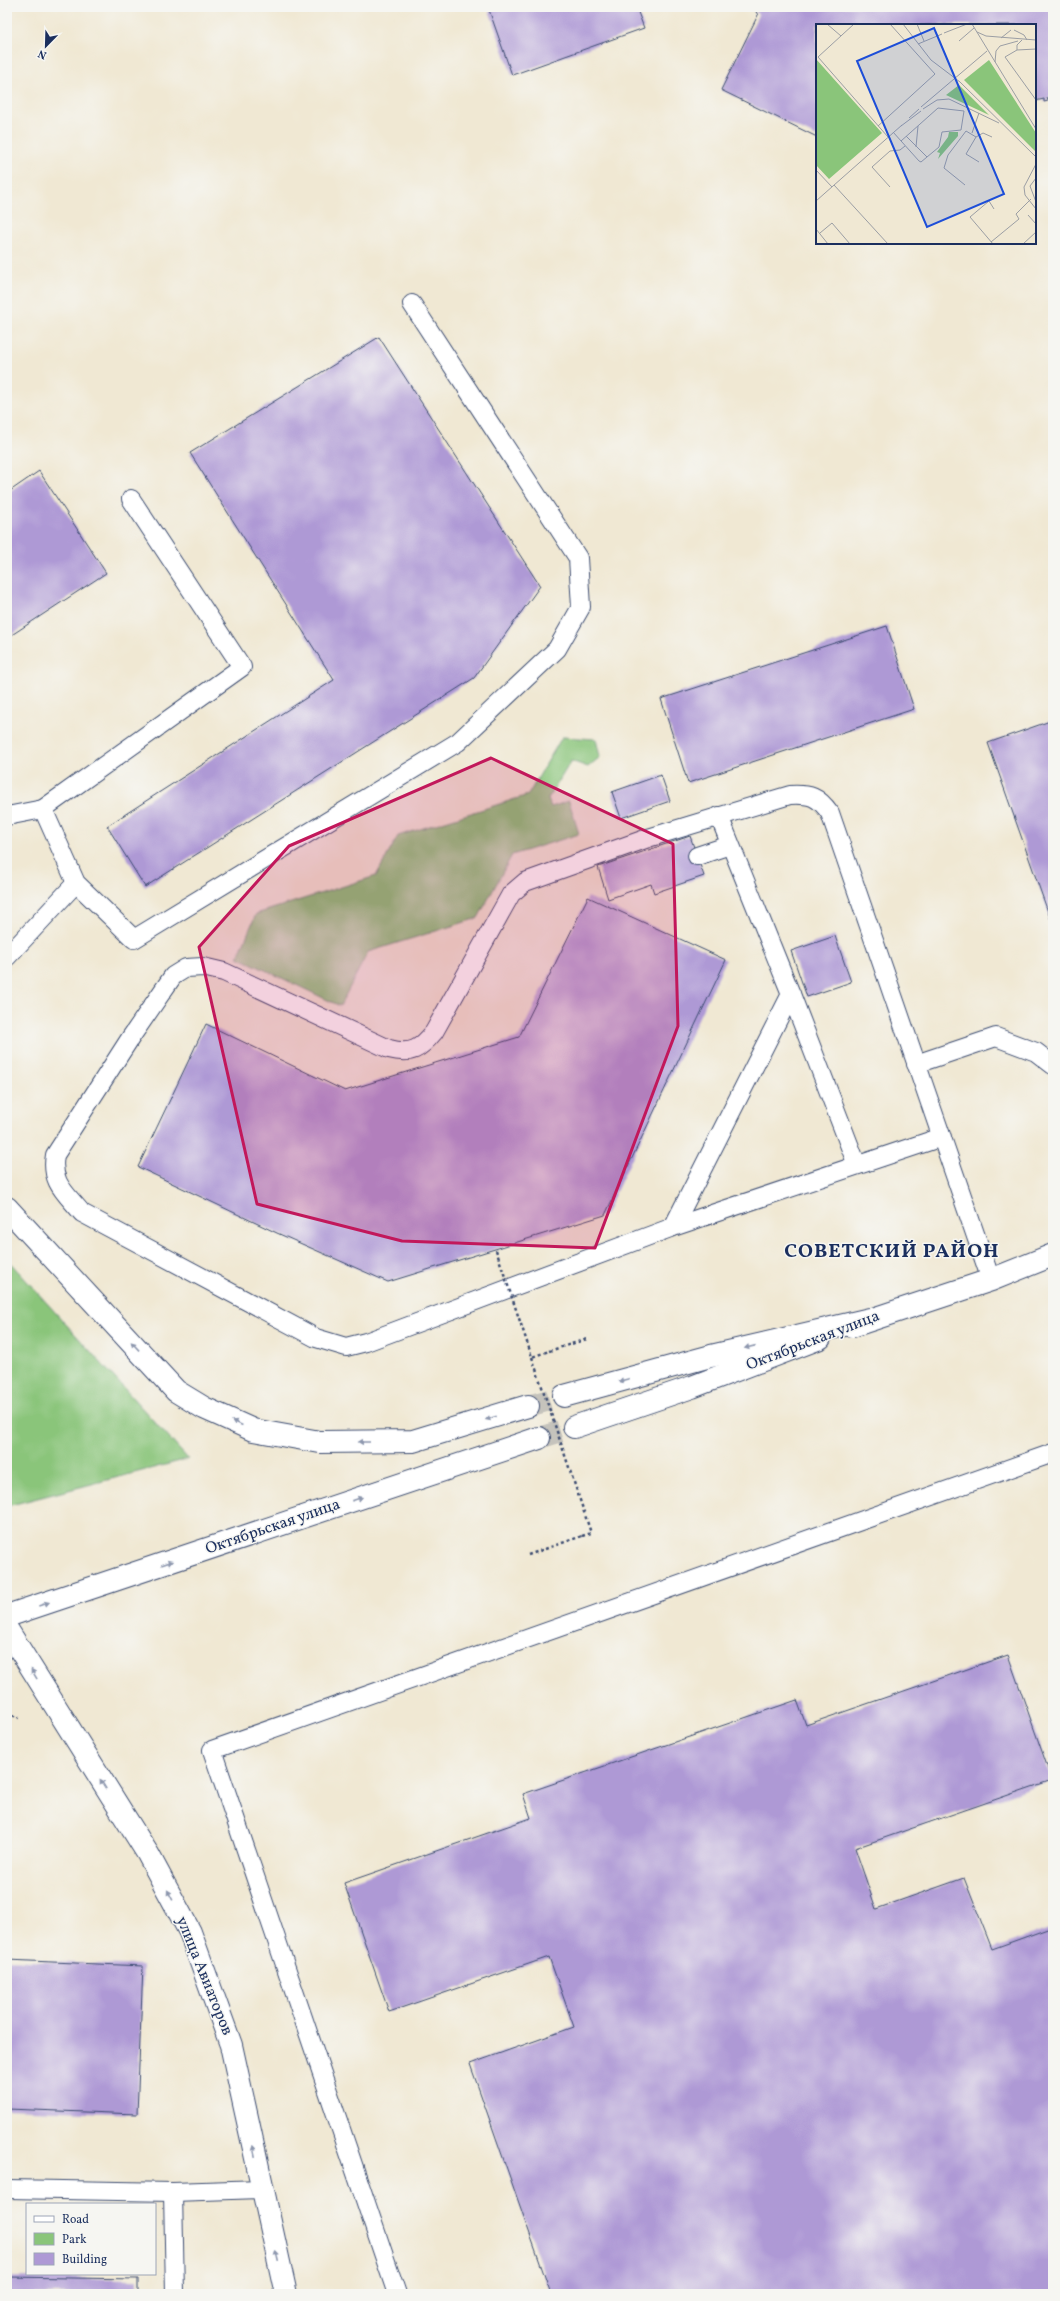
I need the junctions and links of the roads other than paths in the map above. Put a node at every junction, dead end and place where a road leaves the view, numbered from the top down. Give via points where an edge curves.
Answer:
1 (412, 304) dead end
2 (130, 499) dead end
3 (43, 809) junction
4 (7, 816) edge
5 (719, 816) junction
6 (730, 845) junction
7 (697, 856) dead end
8 (76, 883) junction
9 (7, 957) edge
10 (791, 994) junction
11 (916, 1064) junction
12 (1053, 1065) edge
13 (942, 1137) junction
14 (857, 1165) junction
15 (7, 1208) edge
16 (673, 1227) junction
17 (1053, 1256) edge
18 (991, 1280) junction
19 (870, 1319) junction
20 (564, 1396) tunnel mouth
21 (528, 1406) tunnel mouth
22 (574, 1427) tunnel mouth
23 (539, 1438) tunnel mouth
24 (1053, 1453) edge
25 (7, 1616) edge
26 (7, 1628) edge
27 (7, 2189) edge
28 (262, 2189) junction
29 (173, 2192) junction
30 (175, 2294) edge
31 (286, 2294) edge
32 (397, 2294) edge

1 - 8 lane via 578,558 581,607 557,649 458,742 134,939
2 - 3 lane via 242,667
3 - 4 lane
3 - 8 lane
5 - 6 lane
5 - 11 lane via 790,795 807,794 822,802 830,813
5 - 16 lane via 648,838 525,882 511,894 434,1032 422,1047 402,1052 389,1048 224,972 203,967 186,968 173,976 131,1036 55,1155 53,1170 58,1183 82,1213 316,1338 346,1347 366,1342
6 - 7 lane
6 - 10 lane
8 - 9 lane
10 - 14 lane
10 - 16 lane
11 - 12 lane via 996,1036 1036,1052
11 - 13 lane
13 - 14 lane
13 - 18 lane
14 - 16 lane
21 -> 15 main road via 413,1441 320,1442 253,1430 204,1408 176,1391
17 - 18 main road, Октябрьская улица
18 - 19 main road, Октябрьская улица
19 -> 20 main road via 711,1356
19 - 22 main road, Октябрьская улица via 692,1387
25 -> 23 main road, Октябрьская улица
24 - 32 lane via 212,1750
28 -> 26 main road, улица Авиаторов via 231,2045 190,1932 148,1854
27 - 29 lane
28 - 29 lane
31 -> 28 main road, улица Авиаторов
29 - 30 lane

